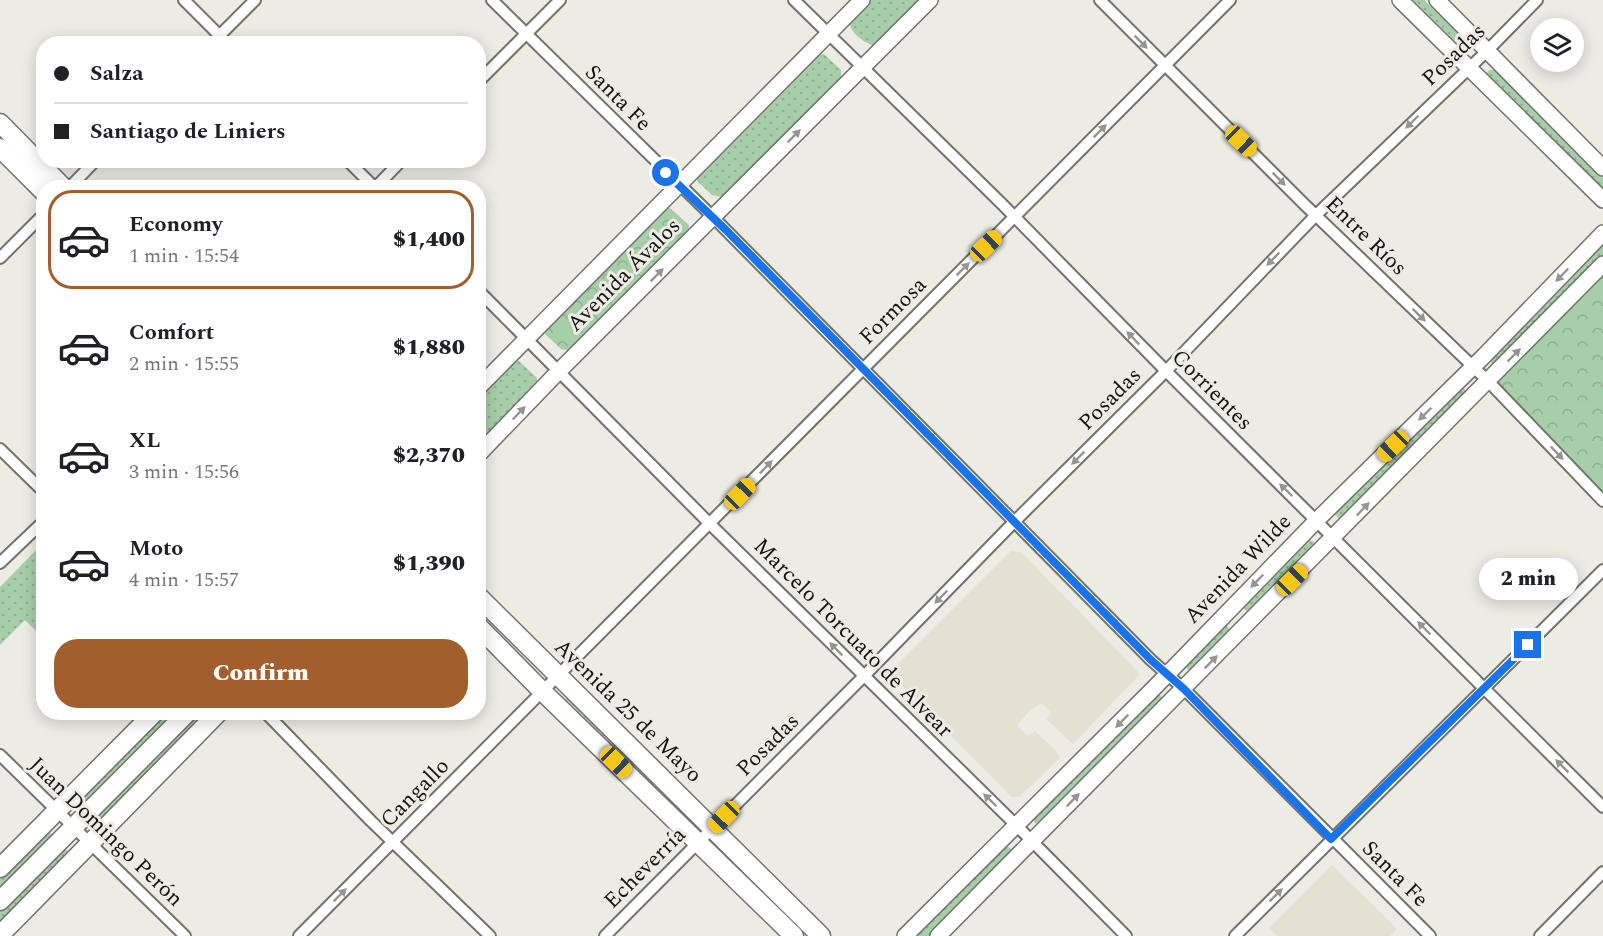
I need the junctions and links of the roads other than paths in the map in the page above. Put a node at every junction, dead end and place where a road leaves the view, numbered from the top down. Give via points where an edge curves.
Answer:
1 (184, 0) edge
2 (255, 0) edge
3 (492, 0) edge
4 (560, 0) edge
5 (794, 0) edge
6 (862, 0) edge
7 (930, 0) edge
8 (1100, 0) edge
9 (1230, 0) edge
10 (1400, 0) edge
11 (1437, 0) edge
12 (1537, 0) edge
13 (526, 33) junction
14 (828, 33) junction
15 (220, 35) joint
16 (1487, 51) junction
17 (864, 66) junction
18 (1165, 66) junction
19 (1470, 67) junction
20 (486, 74) edge
21 (0, 123) edge
22 (0, 148) edge
23 (36, 160) edge
24 (44, 168) edge
25 (88, 168) edge
26 (355, 168) edge
27 (394, 168) edge
28 (1603, 168) edge
29 (56, 180) edge
30 (77, 180) edge
31 (367, 180) edge
32 (383, 180) edge
33 (36, 184) edge
34 (677, 184) junction
35 (1603, 200) edge
36 (1316, 215) junction
37 (1015, 217) junction
38 (714, 218) junction
39 (36, 222) edge
40 (1603, 233) edge
41 (0, 258) edge
42 (1603, 264) edge
43 (486, 298) edge
44 (527, 338) junction
45 (1473, 367) junction
46 (863, 368) junction
47 (559, 371) junction
48 (1166, 371) junction
49 (486, 380) edge
50 (1488, 381) junction
51 (486, 447) edge
52 (0, 449) edge
53 (36, 484) edge
54 (1603, 501) edge
55 (1317, 520) junction
56 (1015, 521) junction
57 (710, 524) junction
58 (36, 529) edge
59 (1334, 538) junction
60 (0, 563) edge
61 (1603, 570) edge
62 (486, 604) edge
63 (486, 634) edge
64 (558, 676) junction
65 (864, 676) junction
66 (1167, 676) junction
67 (1184, 689) junction
68 (1484, 689) junction
69 (543, 692) junction
70 (147, 720) edge
71 (180, 720) edge
72 (211, 720) edge
73 (273, 720) edge
74 (0, 755) edge
75 (1603, 807) edge
76 (56, 811) junction
77 (1017, 826) junction
78 (72, 828) junction
79 (713, 828) junction
80 (1331, 839) junction
81 (393, 842) junction
82 (699, 842) junction
83 (1032, 842) junction
84 (90, 845) junction
85 (0, 868) edge
86 (1603, 872) edge
87 (0, 901) edge
88 (0, 935) edge
89 (184, 936) edge
90 (299, 936) edge
91 (490, 936) edge
92 (605, 936) edge
93 (794, 936) edge
94 (821, 936) edge
95 (904, 936) edge
96 (938, 936) edge
97 (1126, 936) edge
98 (1235, 936) edge
99 (1430, 936) edge
100 (1540, 936) edge

1 - 15 street
2 - 15 street
3 - 13 street, Santa Fe
4 - 13 street
5 - 14 street, Corrientes
6 - 14 main road, Avenida Ávalos
7 - 17 main road, Avenida Ávalos
8 -> 18 street, Entre Ríos
9 - 18 street, Formosa
10 - 19 main road
11 - 16 main road
12 - 16 street, Posadas
13 - 20 street
13 - 34 street, Santa Fe
14 - 17 street, Corrientes
14 - 34 main road, Avenida Ávalos
16 - 19 street, Posadas
16 - 28 main road
17 - 37 street, Corrientes
38 -> 17 main road, Avenida Ávalos
18 -> 36 street, Entre Ríos
37 -> 18 street, Formosa
19 - 35 main road
19 -> 36 street, Posadas
21 - 23 main road
22 - 33 main road
24 - 29 main road
25 - 30 street
26 - 31 street
27 - 32 street
34 - 38 street, Santa Fe
34 - 44 main road, Avenida Ávalos
36 -> 45 street, Entre Ríos
36 -> 48 street, Posadas
46 -> 37 street, Formosa
48 -> 37 street, Corrientes
38 - 46 street, Santa Fe
47 -> 38 main road, Avenida Ávalos
39 - 41 street
40 -> 45 main road, Avenida Wilde
50 -> 42 main road, Avenida Wilde
43 - 44 street, Marcelo Torcuato de Alvear
44 - 47 street, Marcelo Torcuato de Alvear
44 - 49 main road, Avenida Ávalos
45 - 50 street, Entre Ríos
45 -> 55 main road, Avenida Wilde
46 - 56 street, Santa Fe
57 -> 46 street, Formosa
51 -> 47 main road, Avenida Ávalos
47 - 57 street, Marcelo Torcuato de Alvear
55 -> 48 street, Corrientes
48 -> 56 street, Posadas
50 -> 54 street, Entre Ríos
59 -> 50 main road, Avenida Wilde
52 - 53 street
55 - 59 street, Corrientes
55 -> 66 main road, Avenida Wilde
56 -> 65 street, Posadas
56 - 66 street, Santa Fe
57 - 64 street, Formosa
65 -> 57 street, Marcelo Torcuato de Alvear
58 - 60 street
67 -> 59 main road, Avenida Wilde
68 -> 59 street, Corrientes
61 - 68 street
62 - 64 main road, Avenida 25 de Mayo
63 - 69 main road, Avenida 25 de Mayo
64 - 69 street, Cangallo
64 - 79 main road, Avenida 25 de Mayo
77 -> 65 street, Marcelo Torcuato de Alvear
65 - 79 street, Posadas
66 - 67 street, Santa Fe
66 -> 77 main road, Avenida Wilde
67 - 80 street, Santa Fe
83 -> 67 main road, Avenida Wilde
75 -> 68 street, Corrientes
68 - 80 street
69 - 81 street, Cangallo
69 - 82 main road, Avenida 25 de Mayo
70 - 76 main road
71 - 78 main road
72 - 84 main road
73 - 81 street
74 - 76 street, Juan Domingo Perón
76 - 78 street, Juan Domingo Perón
76 - 85 main road
77 - 83 street, Marcelo Torcuato de Alvear
77 - 95 main road, Avenida Wilde
78 - 84 street, Juan Domingo Perón
78 - 87 main road
79 - 82 street, Echeverría
79 - 94 main road, Avenida 25 de Mayo
98 -> 80 street
80 - 99 street, Santa Fe
90 -> 81 street, Cangallo
81 - 91 street
82 - 92 street, Echeverría
82 - 93 main road, Avenida 25 de Mayo
83 - 96 main road, Avenida Wilde
83 - 97 street, Marcelo Torcuato de Alvear
84 - 88 main road
84 - 89 street, Juan Domingo Perón
86 - 100 street

